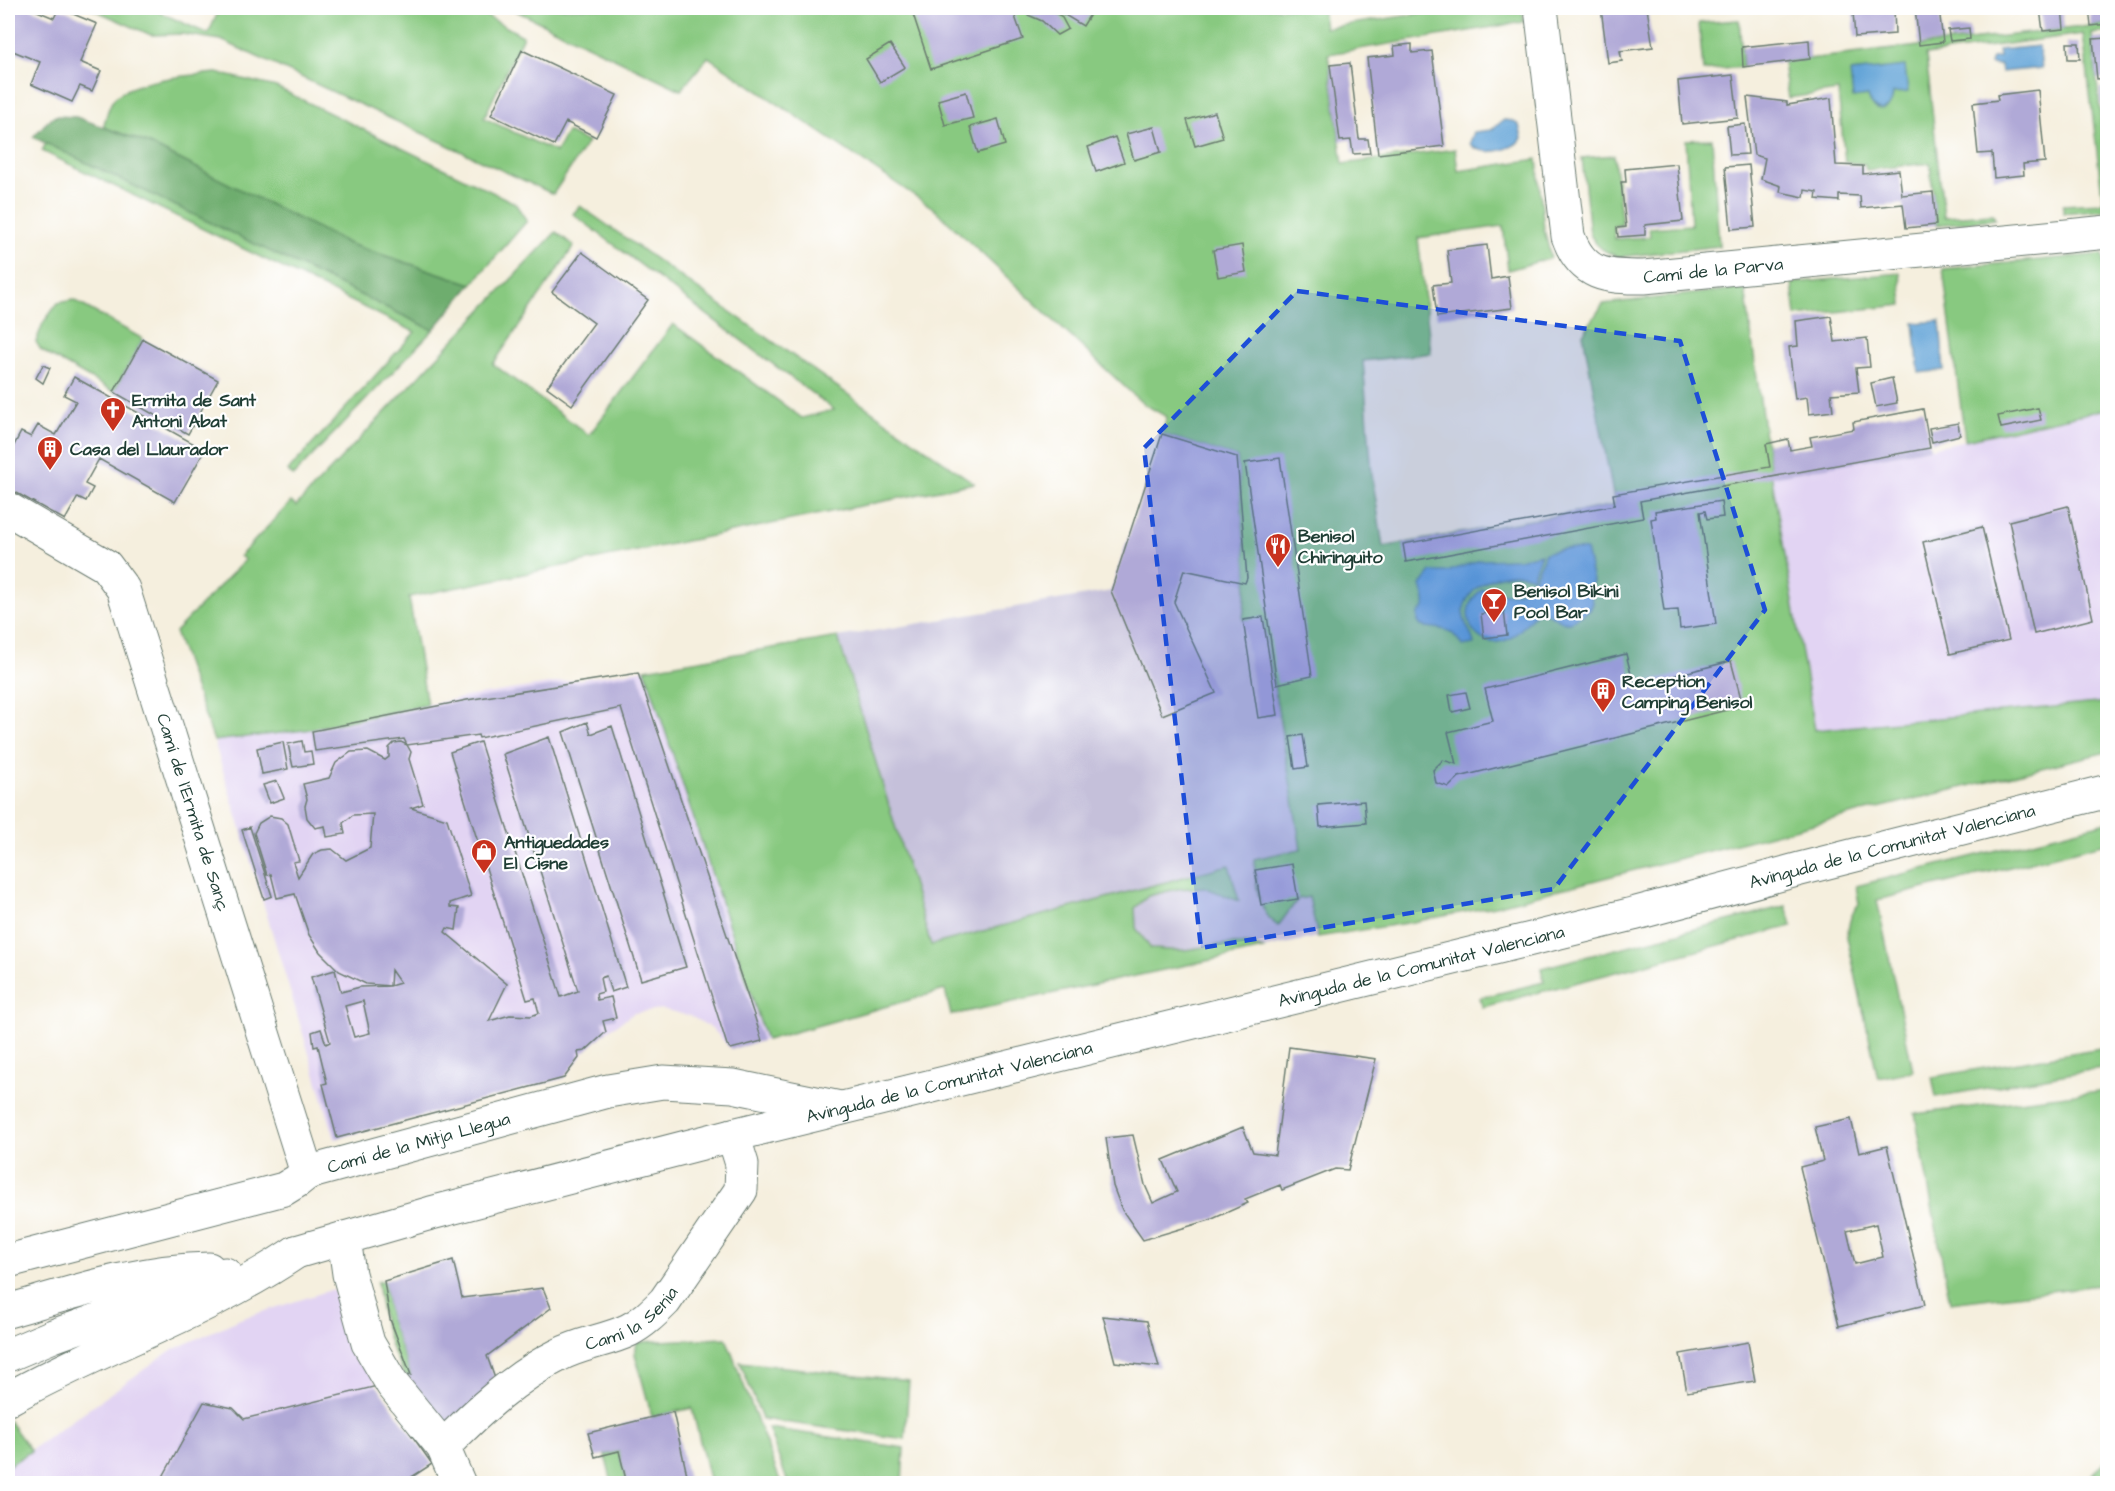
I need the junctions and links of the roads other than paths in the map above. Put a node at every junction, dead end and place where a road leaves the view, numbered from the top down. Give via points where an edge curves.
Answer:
1 (1541, 8) edge
2 (2108, 232) edge
3 (8, 509) edge
4 (2108, 791) edge
5 (840, 1108) junction
6 (733, 1135) junction
7 (307, 1173) junction
8 (344, 1238) junction
9 (296, 1252) junction
10 (8, 1261) edge
11 (238, 1270) junction
12 (8, 1311) edge
13 (8, 1355) edge
14 (8, 1399) edge
15 (443, 1447) junction
16 (459, 1484) edge

1 - 2 main road, Camí de la Parva via 1568,236 1574,253 1602,274 1644,277
3 - 7 main road, Camí de l'Ermita de Sanç via 106,566 123,589
4 - 5 main road, Avinguda de la Comunitat Valenciana via 1633,914
5 - 6 main road, Avinguda de la Comunitat Valenciana
5 - 7 main road, Camí de la Mitja Llegua via 733,1086 663,1082 608,1091
6 - 8 main road, Avinguda de la Comunitat Valenciana
6 - 15 main road, Camí la Senia via 742,1164 741,1190 665,1301 629,1330 561,1353 546,1362 502,1392
7 - 10 main road, Camí de la Mitja Llegua via 284,1189
8 - 9 main road, Avinguda de la Comunitat Valenciana
8 - 15 main road via 349,1274 368,1343 392,1384
9 - 11 main road, Avinguda de la Comunitat Valenciana
9 - 14 main road via 222,1297 93,1355
11 - 12 main road via 176,1269 124,1278
11 - 13 main road, Avinguda de la Comunitat Valenciana
15 - 16 main road

